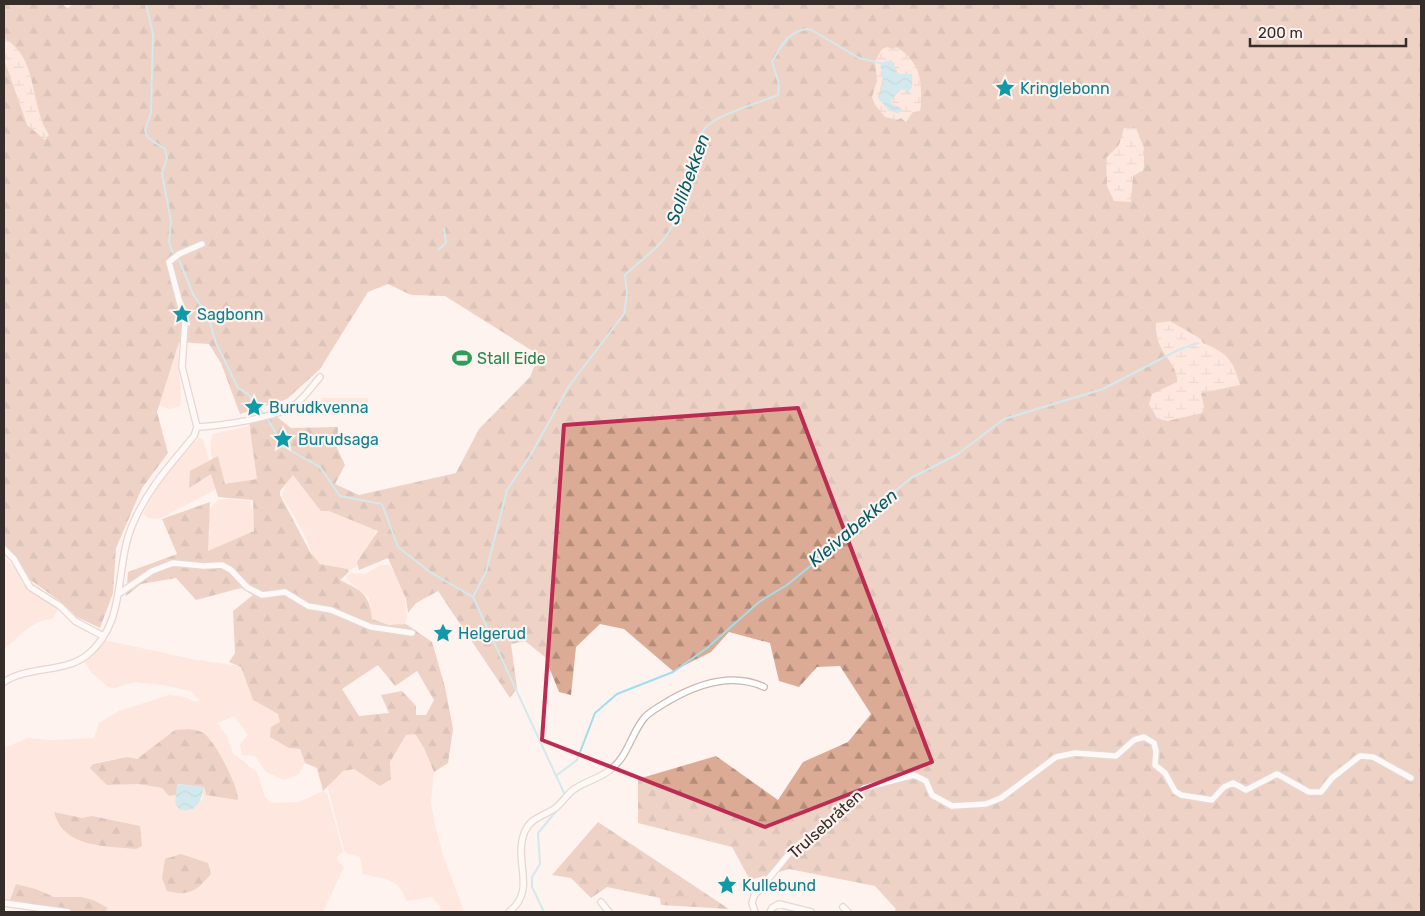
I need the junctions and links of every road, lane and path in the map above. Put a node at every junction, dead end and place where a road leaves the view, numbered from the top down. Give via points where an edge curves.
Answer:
1 (202, 244) dead end
2 (320, 377) dead end
3 (198, 427) junction
4 (4, 549) edge
5 (120, 593) junction
6 (412, 633) dead end
7 (103, 636) junction
8 (4, 682) edge
9 (764, 687) dead end
10 (1411, 778) dead end
11 (4, 902) edge
12 (601, 902) dead end
13 (843, 907) dead end
14 (68, 912) edge
15 (509, 912) edge
16 (609, 912) edge
17 (755, 912) edge
18 (770, 912) edge
19 (811, 912) edge
20 (848, 912) edge

1 - 3 street via 173,259 185,323 182,367
2 - 3 street via 296,404 282,411
3 - 5 street via 144,500 124,550
4 - 7 street via 14,559 30,587 60,606 74,621
5 - 6 street via 152,571 173,563 222,565 247,587 262,595 285,592 308,606 331,610 371,627
5 - 7 street via 114,617
7 - 8 street via 80,660 24,673
9 - 15 street via 736,680 709,682 688,690 646,717 615,766 575,789 536,818 524,832 520,856 523,895 519,904
10 - 17 street, Trulsebråten via 1373,758 1360,756 1332,778 1321,792 1309,792 1277,774 1246,790 1233,783 1228,784 1217,797 1208,801 1175,791 1169,778 1155,765 1154,743 1144,737 1134,740 1116,756 1075,753 1056,757 1001,798 986,804 952,806 932,795 924,778 914,774 864,788 856,794 846,808 793,849 754,896
11 - 14 street
12 - 16 street
13 - 20 street
18 - 19 street via 779,904

